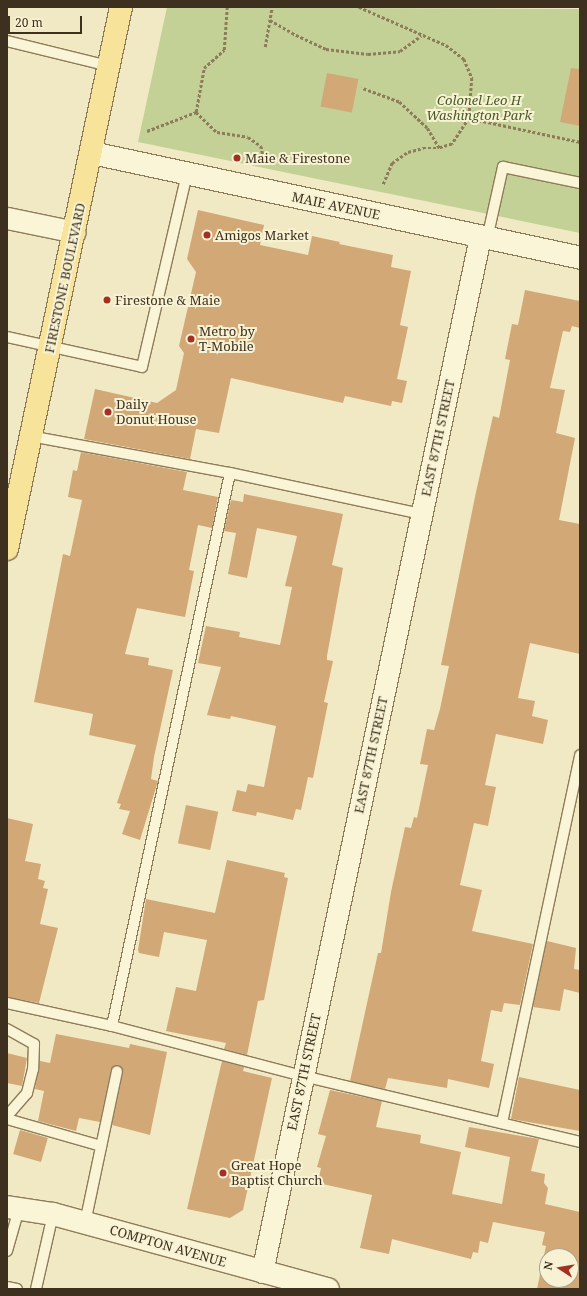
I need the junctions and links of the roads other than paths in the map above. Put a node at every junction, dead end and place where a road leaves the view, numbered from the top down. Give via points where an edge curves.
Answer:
1 (121, 7) edge
2 (7, 42) edge
3 (109, 66) junction
4 (92, 153) junction
5 (187, 174) junction
6 (580, 183) edge
7 (7, 218) edge
8 (75, 232) junction
9 (484, 238) junction
10 (580, 258) edge
11 (7, 337) edge
12 (50, 347) junction
13 (30, 436) junction
14 (230, 473) junction
15 (422, 514) junction
16 (7, 549) edge
17 (580, 755) edge
18 (7, 1003) edge
19 (112, 1026) junction
20 (7, 1029) edge
21 (117, 1071) dead end
22 (303, 1076) junction
23 (7, 1118) edge
24 (502, 1124) junction
25 (580, 1142) edge
26 (101, 1146) junction
27 (13, 1208) edge
28 (53, 1214) junction
29 (85, 1223) junction
30 (7, 1251) edge
31 (262, 1272) junction
32 (7, 1287) edge
33 (17, 1289) edge
34 (36, 1289) edge
35 (328, 1289) edge

1 - 3 main road, FIRESTONE BOULEVARD
2 - 3 lane
3 - 4 main road, FIRESTONE BOULEVARD
4 - 5 street, MAIE AVENUE
4 - 8 main road, FIRESTONE BOULEVARD
5 - 9 street, MAIE AVENUE
5 - 12 lane via 142,367
6 - 9 lane via 503,167
7 - 8 street
8 - 12 main road, FIRESTONE BOULEVARD
9 - 10 street, MAIE AVENUE
9 - 15 street, EAST 87TH STREET
11 - 12 lane
12 - 13 main road, FIRESTONE BOULEVARD
13 - 14 lane
13 - 16 main road, FIRESTONE BOULEVARD
14 - 15 lane
14 - 19 lane
15 - 22 street, EAST 87TH STREET
17 - 24 lane
18 - 19 lane
19 - 22 lane
20 - 23 lane via 34,1044 33,1069 27,1093
21 - 26 lane
22 - 24 lane
22 - 31 street, EAST 87TH STREET
23 - 26 lane
24 - 25 lane
26 - 29 lane
27 - 28 street, COMPTON AVENUE
27 - 30 lane
28 - 29 street, COMPTON AVENUE
28 - 34 lane
29 - 31 street, COMPTON AVENUE
31 - 35 street, COMPTON AVENUE
32 - 33 lane

